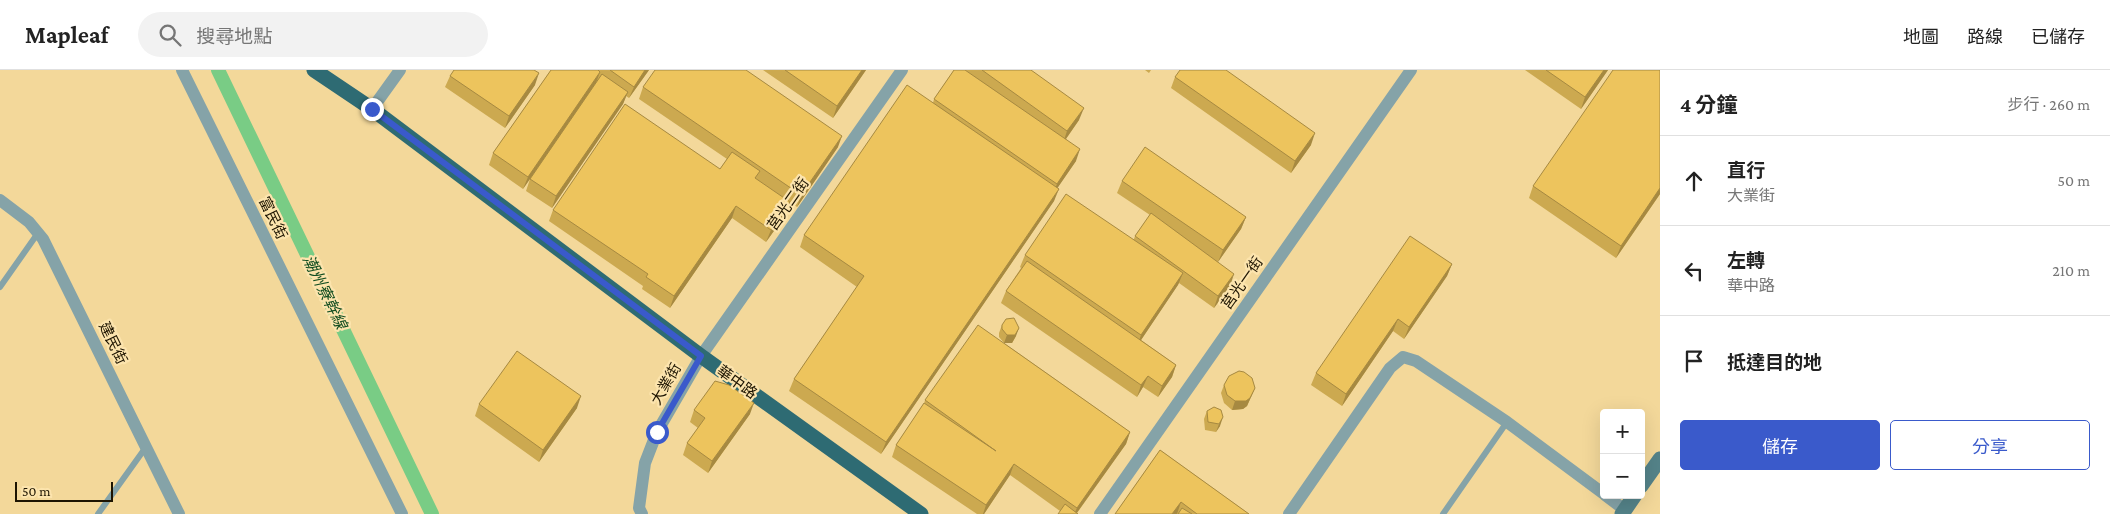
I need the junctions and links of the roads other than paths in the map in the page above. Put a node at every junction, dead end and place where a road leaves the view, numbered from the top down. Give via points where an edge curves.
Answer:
1 (182, 70) edge
2 (314, 70) edge
3 (400, 70) edge
4 (902, 70) edge
5 (1411, 70) edge
6 (372, 109) junction
7 (0, 200) edge
8 (38, 233) junction
9 (0, 286) edge
10 (701, 356) junction
11 (1507, 422) junction
12 (146, 447) junction
13 (1660, 459) edge
14 (1645, 480) edge
15 (1600, 492) edge
16 (1608, 499) edge
17 (1632, 499) edge
18 (1623, 512) edge
19 (98, 514) edge
20 (179, 514) edge
21 (402, 514) edge
22 (642, 514) edge
23 (921, 514) edge
24 (1100, 514) edge
25 (1289, 514) edge
26 (1443, 514) edge

1 - 21 street, 富民街
2 - 6 main road, 華中路
3 - 6 street
4 - 10 street, 莒光二街
5 - 24 street, 莒光一街
6 - 10 main road, 華中路
7 - 8 street, 建民街 via 30,222
8 - 9 lane
8 - 12 street, 建民街
10 - 22 street, 大業街 via 657,432 645,463 639,508
10 - 23 main road, 華中路
11 - 15 street
11 - 25 street via 1416,360 1403,357 1390,368
11 - 26 lane
12 - 19 lane
12 - 20 street, 建民街
13 - 14 street
16 - 18 street
17 - 18 street

